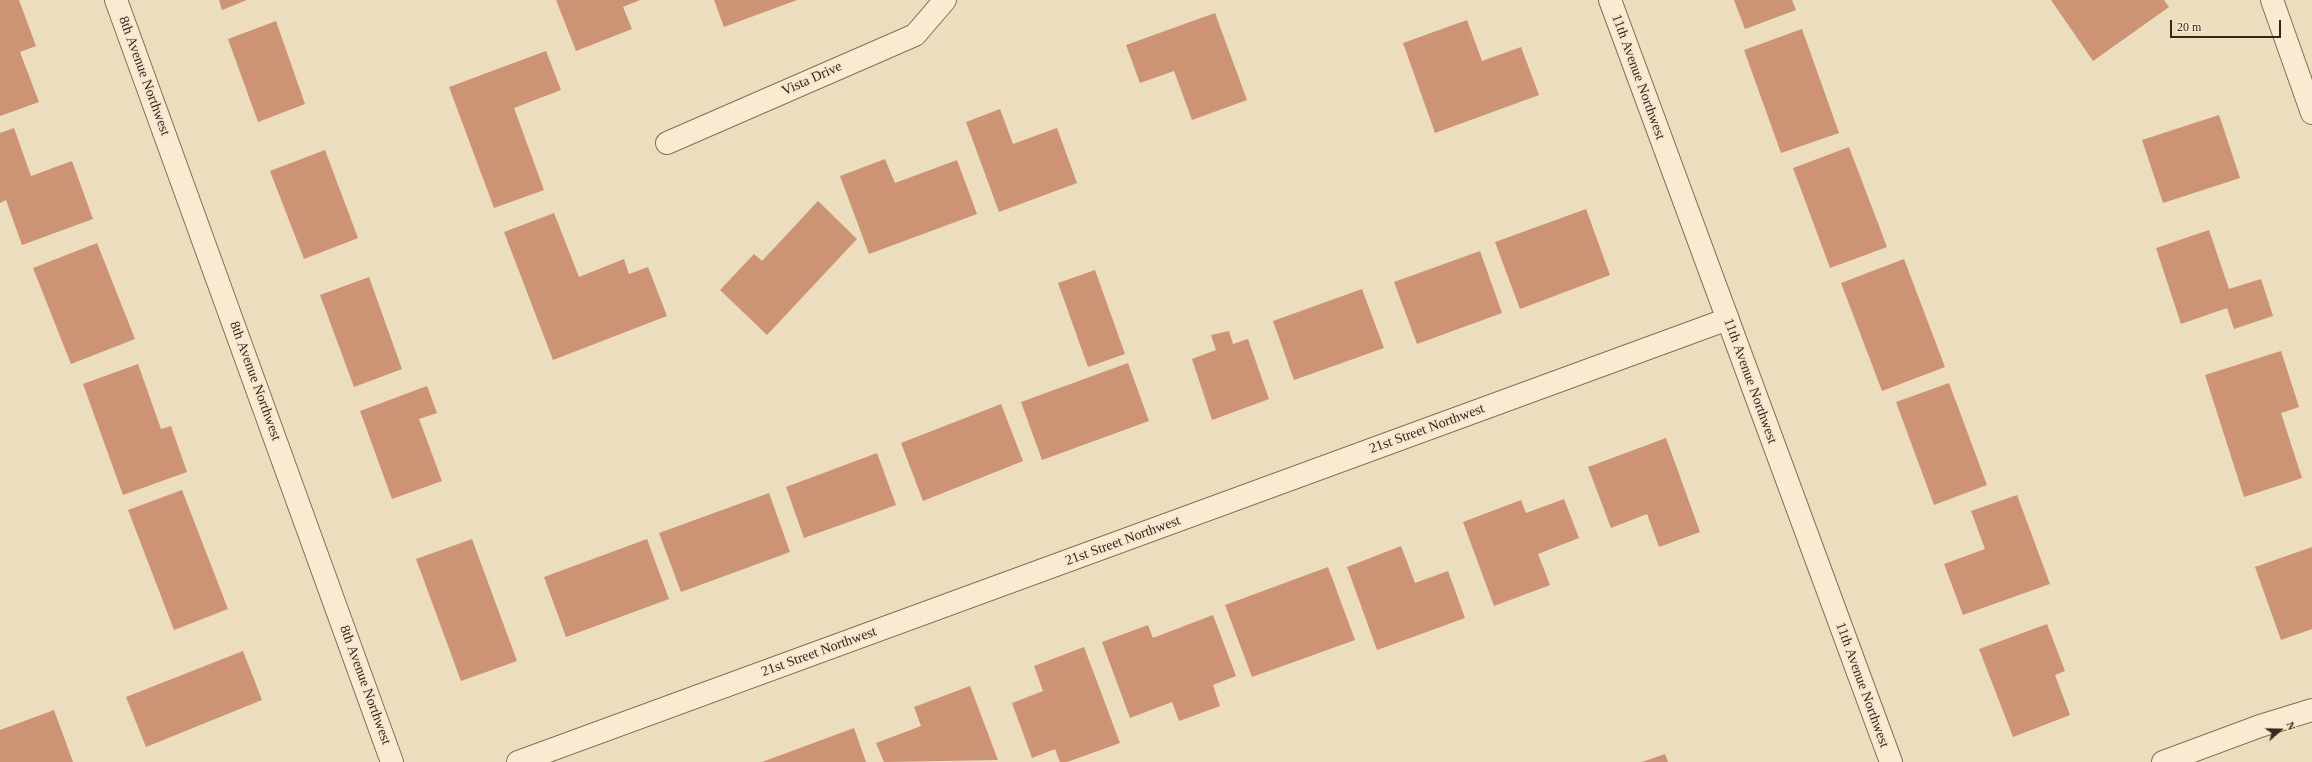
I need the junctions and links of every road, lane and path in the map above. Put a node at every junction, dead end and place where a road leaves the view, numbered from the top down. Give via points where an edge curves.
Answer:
1 (116, 0) edge
2 (945, 0) edge
3 (1610, 0) edge
4 (2272, 0) edge
5 (2312, 113) edge
6 (668, 143) dead end
7 (1728, 319) junction
8 (2312, 710) edge
9 (392, 762) edge
10 (518, 762) edge
11 (1891, 762) edge
12 (2163, 762) edge

1 - 9 street, 8th Avenue Northwest
2 - 6 street, Vista Drive via 915,35
3 - 7 street, 11th Avenue Northwest
4 - 5 street
7 - 10 street, 21st Street Northwest
7 - 11 street, 11th Avenue Northwest
8 - 12 street via 2260,726

